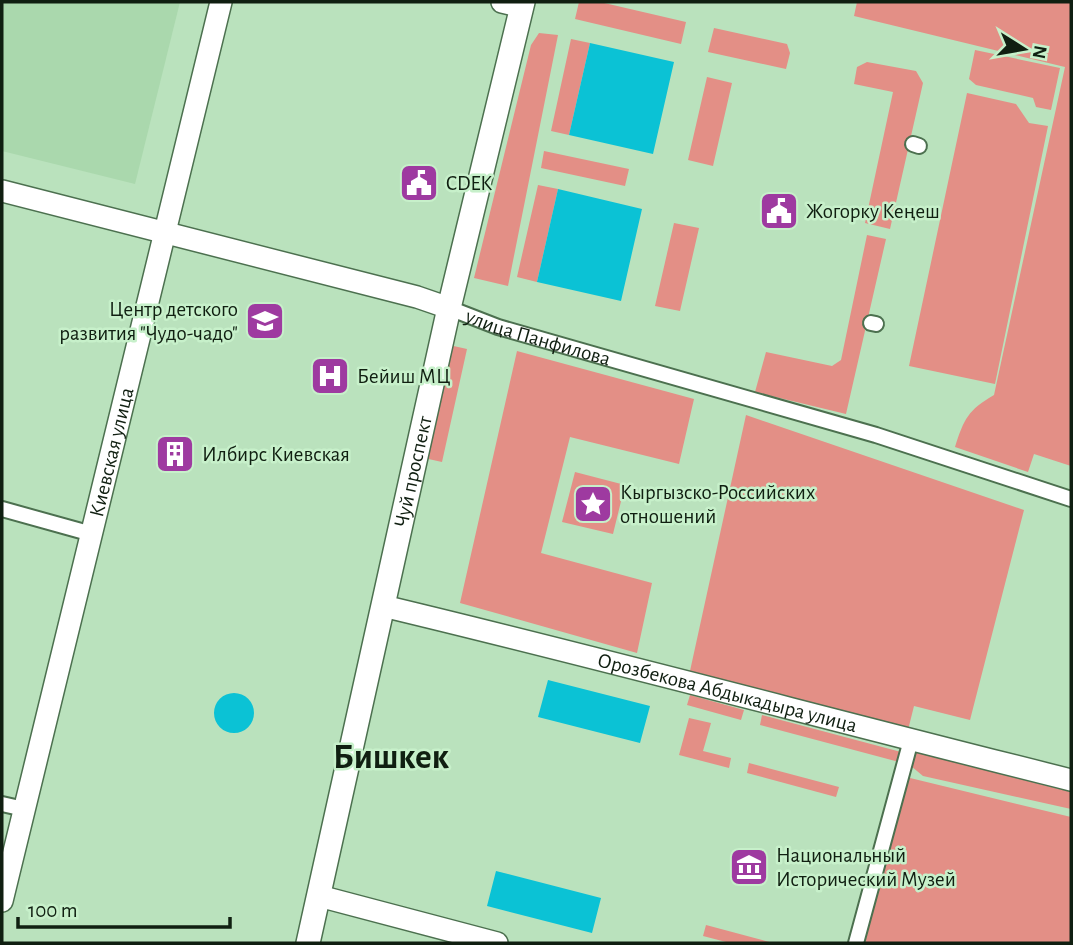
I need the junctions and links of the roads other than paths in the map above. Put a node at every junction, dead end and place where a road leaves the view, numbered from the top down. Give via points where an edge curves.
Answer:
1 (221, 2) edge
2 (516, 3) edge
3 (2, 191) edge
4 (165, 232) junction
5 (449, 308) junction
6 (1071, 499) edge
7 (2, 509) edge
8 (92, 534) junction
9 (383, 606) junction
10 (911, 740) junction
11 (1071, 780) edge
12 (2, 804) edge
13 (24, 809) junction
14 (319, 896) junction
15 (2, 901) edge
16 (308, 943) edge
17 (497, 943) edge
18 (856, 943) edge

1 - 4 street, Киевская улица
2 - 5 main road, Чуй проспект
3 - 4 street, улица Панфилова
4 - 5 street, улица Панфилова
4 - 8 street, Киевская улица
5 - 6 street, улица Панфилова via 498,327 866,432
5 - 9 main road, Чуй проспект
7 - 8 street
8 - 13 street, Киевская улица
9 - 10 street, Орозбекова Абдыкадыра улица
9 - 14 main road, Чуй проспект
10 - 11 street, Орозбекова Абдыкадыра улица
10 - 18 street
12 - 13 street
13 - 15 street, Киевская улица
14 - 16 main road, Чуй проспект
14 - 17 street

